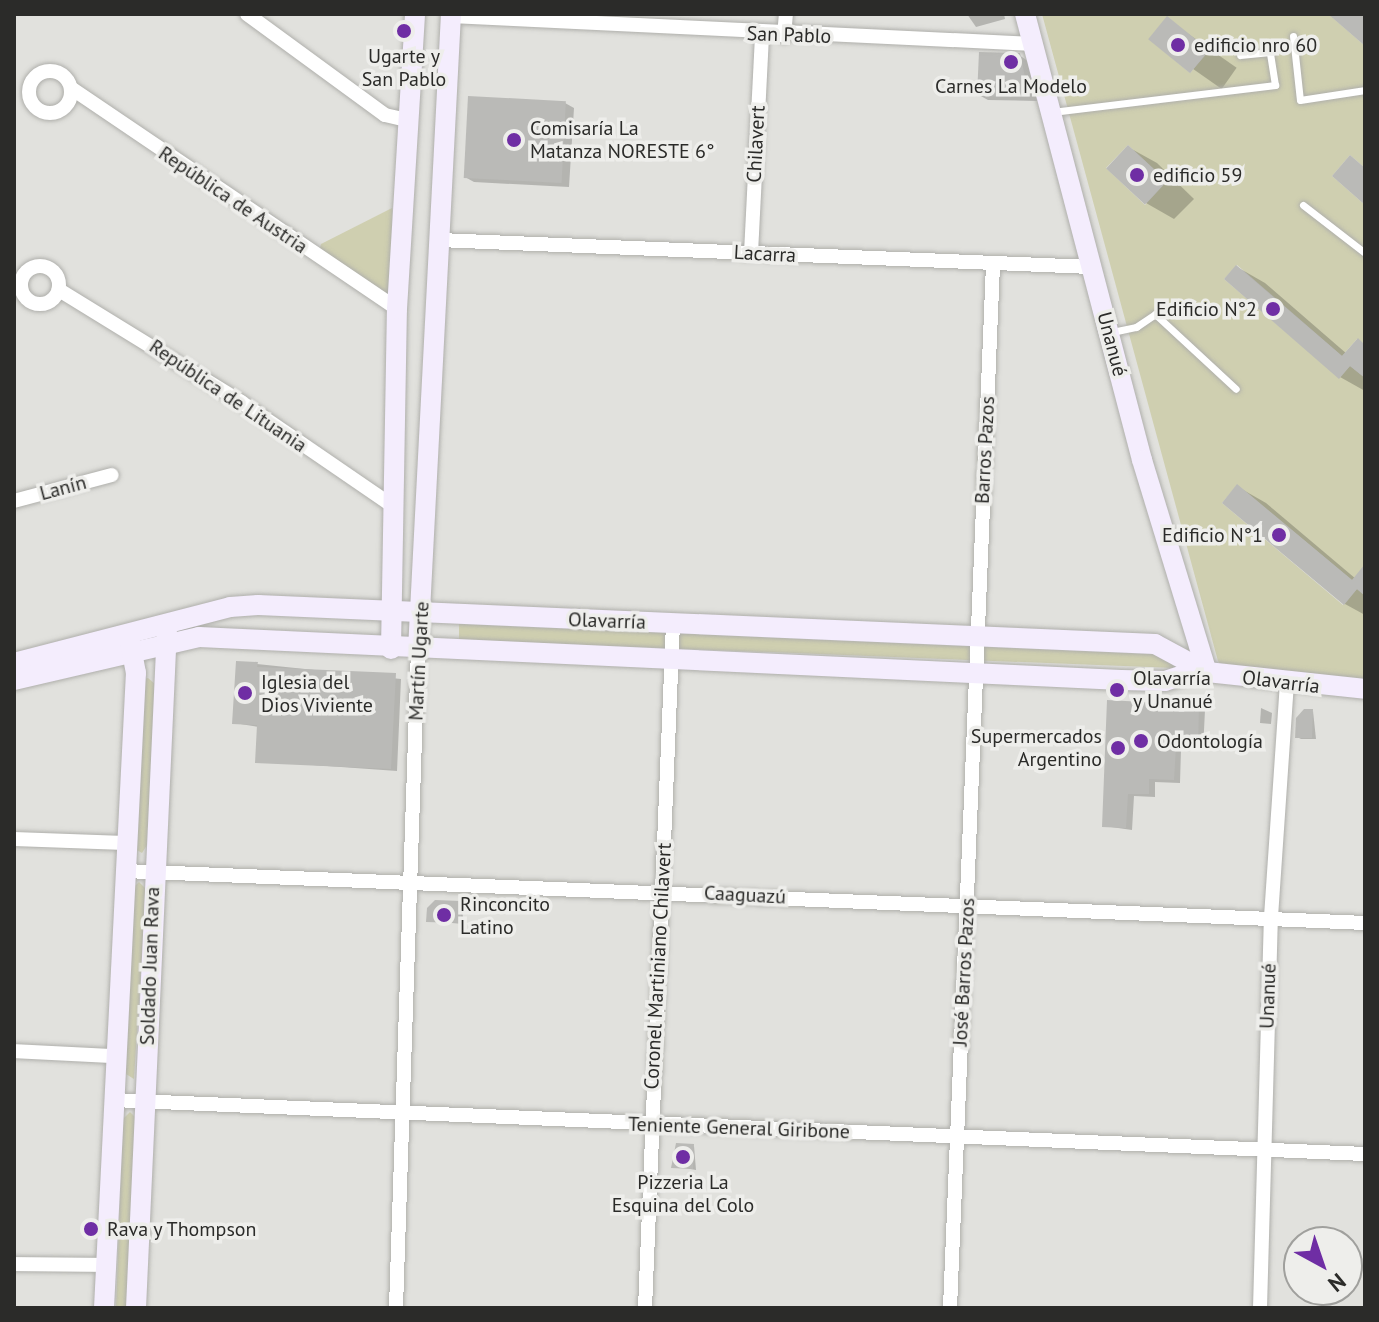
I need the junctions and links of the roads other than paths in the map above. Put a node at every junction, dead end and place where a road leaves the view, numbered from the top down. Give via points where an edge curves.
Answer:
1 (247, 14) edge
2 (415, 14) edge
3 (786, 14) edge
4 (1025, 14) edge
5 (451, 15) edge
6 (624, 20) edge
7 (762, 35) junction
8 (784, 36) junction
9 (1293, 36) dead end
10 (1033, 44) junction
11 (1240, 55) dead end
12 (71, 88) dead end
13 (1365, 90) edge
14 (1050, 112) junction
15 (407, 120) junction
16 (1303, 205) dead end
17 (439, 240) junction
18 (751, 253) junction
19 (1365, 253) edge
20 (993, 265) junction
21 (1091, 267) junction
22 (59, 290) dead end
23 (397, 309) junction
24 (1110, 332) junction
25 (1236, 389) dead end
26 (112, 475) dead end
27 (14, 501) edge
28 (393, 506) junction
29 (391, 613) junction
30 (422, 614) junction
31 (673, 623) junction
32 (167, 632) junction
33 (977, 636) junction
34 (130, 642) junction
35 (391, 649) junction
36 (418, 650) junction
37 (671, 661) junction
38 (14, 663) edge
39 (1203, 671) junction
40 (980, 674) junction
41 (14, 680) edge
42 (1287, 685) junction
43 (1365, 689) edge
44 (14, 839) edge
45 (125, 843) junction
46 (125, 871) junction
47 (154, 872) junction
48 (410, 882) junction
49 (662, 892) junction
50 (967, 905) junction
51 (1271, 917) junction
52 (1365, 923) edge
53 (14, 1051) edge
54 (114, 1056) junction
55 (113, 1100) junction
56 (144, 1102) junction
57 (401, 1115) junction
58 (650, 1124) junction
59 (957, 1137) junction
60 (1263, 1151) junction
61 (1365, 1154) edge
62 (14, 1264) edge
63 (106, 1265) junction
64 (104, 1308) edge
65 (136, 1308) edge
66 (396, 1308) edge
67 (645, 1308) edge
68 (950, 1308) edge
69 (1260, 1308) edge

1 - 15 street via 385,115
2 - 15 street, Martín Ugarte
3 - 8 street
4 - 10 street, Unanué
5 - 6 street, San Pablo
5 - 17 street, Martín Ugarte
6 - 7 street, San Pablo
7 - 8 street, San Pablo
7 - 18 street, Chilavert
8 - 10 street, San Pablo
9 - 13 lane via 1300,100
10 - 14 street, Unanué
11 - 14 lane via 1270,52 1275,85
12 - 23 street, República de Austria
14 - 21 street, Unanué
15 - 23 street, Martín Ugarte
16 - 19 lane
17 - 18 street, Lacarra
17 - 30 street, Martín Ugarte
18 - 20 street, Lacarra
20 - 21 street, Lacarra
20 - 33 street, Barros Pazos
21 - 24 street, Unanué
22 - 28 street, República de Lituania via 241,402
23 - 28 street, Martín Ugarte
24 - 25 lane via 1136,327 1155,314
24 - 39 street, Unanué
26 - 27 street, Lanín
28 - 29 street, Martín Ugarte
29 - 30 street, Olavarría
29 - 32 street, Olavarría via 244,605
29 - 35 street, Martín Ugarte
30 - 31 street, Olavarría
30 - 36 street, Martín Ugarte
31 - 33 street, Olavarría
31 - 37 street, Coronel Martiniano Chilavert
32 - 34 street, Olavarría
32 - 35 street, Olavarría
32 - 47 street, Soldado Juan Rava
33 - 39 street, Olavarría via 1155,644 1169,647
33 - 40 street, José Barros Pazos
34 - 38 street, Olavarría
34 - 41 street, Olavarría
34 - 45 street, Soldado Juan Rava via 136,673
35 - 36 street, Olavarría
36 - 37 street, Olavarría
36 - 48 street, Martín Ugarte
37 - 40 street, Olavarría
37 - 49 street, Coronel Martiniano Chilavert
39 - 40 street, Olavarría via 1165,681
39 - 42 street, Olavarría
40 - 50 street, José Barros Pazos
42 - 43 street, Olavarría
42 - 51 street, Unanué
44 - 45 street
45 - 46 street, Soldado Juan Rava
46 - 47 street, Caaguazú
46 - 54 street, Soldado Juan Rava
47 - 48 street, Caaguazú
47 - 56 street, Soldado Juan Rava
48 - 49 street, Caaguazú
48 - 57 street, Martín Ugarte
49 - 50 street, Caaguazú
49 - 58 street, Coronel Martiniano Chilavert
50 - 51 street, Caaguazú
50 - 59 street, José Barros Pazos
51 - 52 street, Caaguazú
51 - 60 street, Unanué
53 - 54 street
54 - 55 street, Soldado Juan Rava
55 - 56 street, Teniente General Giribone
55 - 63 street, Soldado Juan Rava
56 - 57 street, Teniente General Giribone
56 - 65 street, Soldado Juan Rava
57 - 58 street, Teniente General Giribone
57 - 66 street, Martín Ugarte
58 - 59 street, Teniente General Giribone
58 - 67 street, Coronel Martiniano Chilavert
59 - 60 street, Teniente General Giribone
59 - 68 street, José Barros Pazos
60 - 61 street, Teniente General Giribone
60 - 69 street, Unanué
62 - 63 street
63 - 64 street, Soldado Juan Rava

